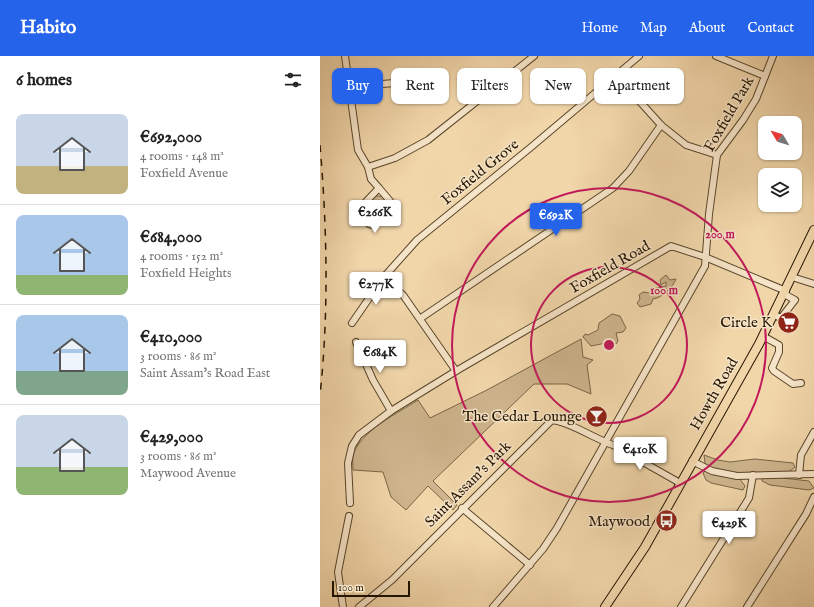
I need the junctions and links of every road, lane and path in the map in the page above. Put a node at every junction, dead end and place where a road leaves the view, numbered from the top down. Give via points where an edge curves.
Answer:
1 (345, 56) edge
2 (639, 56) edge
3 (716, 56) edge
4 (773, 56) edge
5 (531, 57) edge
6 (347, 68) edge
7 (624, 68) edge
8 (765, 76) junction
9 (594, 94) edge
10 (351, 104) edge
11 (642, 104) edge
12 (660, 125) junction
13 (717, 155) junction
14 (368, 167) junction
15 (379, 188) junction
16 (814, 230) edge
17 (706, 257) junction
18 (792, 277) junction
19 (383, 278) junction
20 (814, 284) edge
21 (785, 292) junction
22 (774, 315) junction
23 (420, 318) junction
24 (352, 323) dead end
25 (763, 336) junction
26 (356, 342) dead end
27 (456, 371) junction
28 (801, 383) dead end
29 (391, 412) junction
30 (814, 432) edge
31 (606, 443) junction
32 (692, 461) junction
33 (799, 474) junction
34 (814, 474) edge
35 (753, 476) junction
36 (680, 483) junction
37 (814, 497) edge
38 (350, 503) dead end
39 (462, 508) junction
40 (349, 516) dead end
41 (530, 564) junction
42 (683, 606) edge
43 (343, 607) edge
44 (359, 607) edge
45 (493, 607) edge
46 (605, 607) edge
47 (747, 607) edge

1 - 6 street
2 - 7 street, Foxfield Grove
3 - 8 street
4 - 8 street, Foxfield Park
5 - 14 street via 428,140 400,156
8 - 13 street, Foxfield Park via 743,120
9 - 19 street, Foxfield Grove via 417,240
10 - 14 street via 358,150
11 - 12 street
12 - 13 street via 686,145
12 - 23 street via 629,171 613,188
13 - 17 street, Foxfield Park
14 - 15 street via 371,179
15 - 15 street via 358,213 373,226 388,216 394,208
16 - 18 main road, Howth Road
17 - 21 street, Foxfield Road
17 - 27 street, Foxfield Road via 671,246
17 - 31 street, Foxfield Park via 704,266
18 - 20 street
18 - 21 main road, Howth Road
19 - 23 street via 403,295
19 - 24 street, Foxfield Grove
21 - 22 main road, Howth Road
21 - 22 street via 795,300 781,318
22 - 25 main road, Howth Road
23 - 27 street
25 - 28 street via 779,345 779,353 772,368 774,371 793,384
25 - 32 main road, Howth Road
26 - 29 street
27 - 29 street, Foxfield Road
29 - 38 street, Foxfield Road via 359,435 352,446 348,463
30 - 33 street via 801,455
31 - 36 street, Saint Assam's Park
31 - 39 street, Saint Assam's Park via 560,420 551,421
31 - 41 street, Foxfield Park via 557,528
32 - 35 street via 712,471
32 - 36 main road, Howth Road
33 - 34 street
33 - 35 street
35 - 42 street via 749,498
36 - 46 main road, Howth Road via 635,563
37 - 47 street via 806,514
39 - 41 street
39 - 44 street, Saint Assam's Park via 392,580
40 - 43 street via 338,572
41 - 45 street, Foxfield Park

